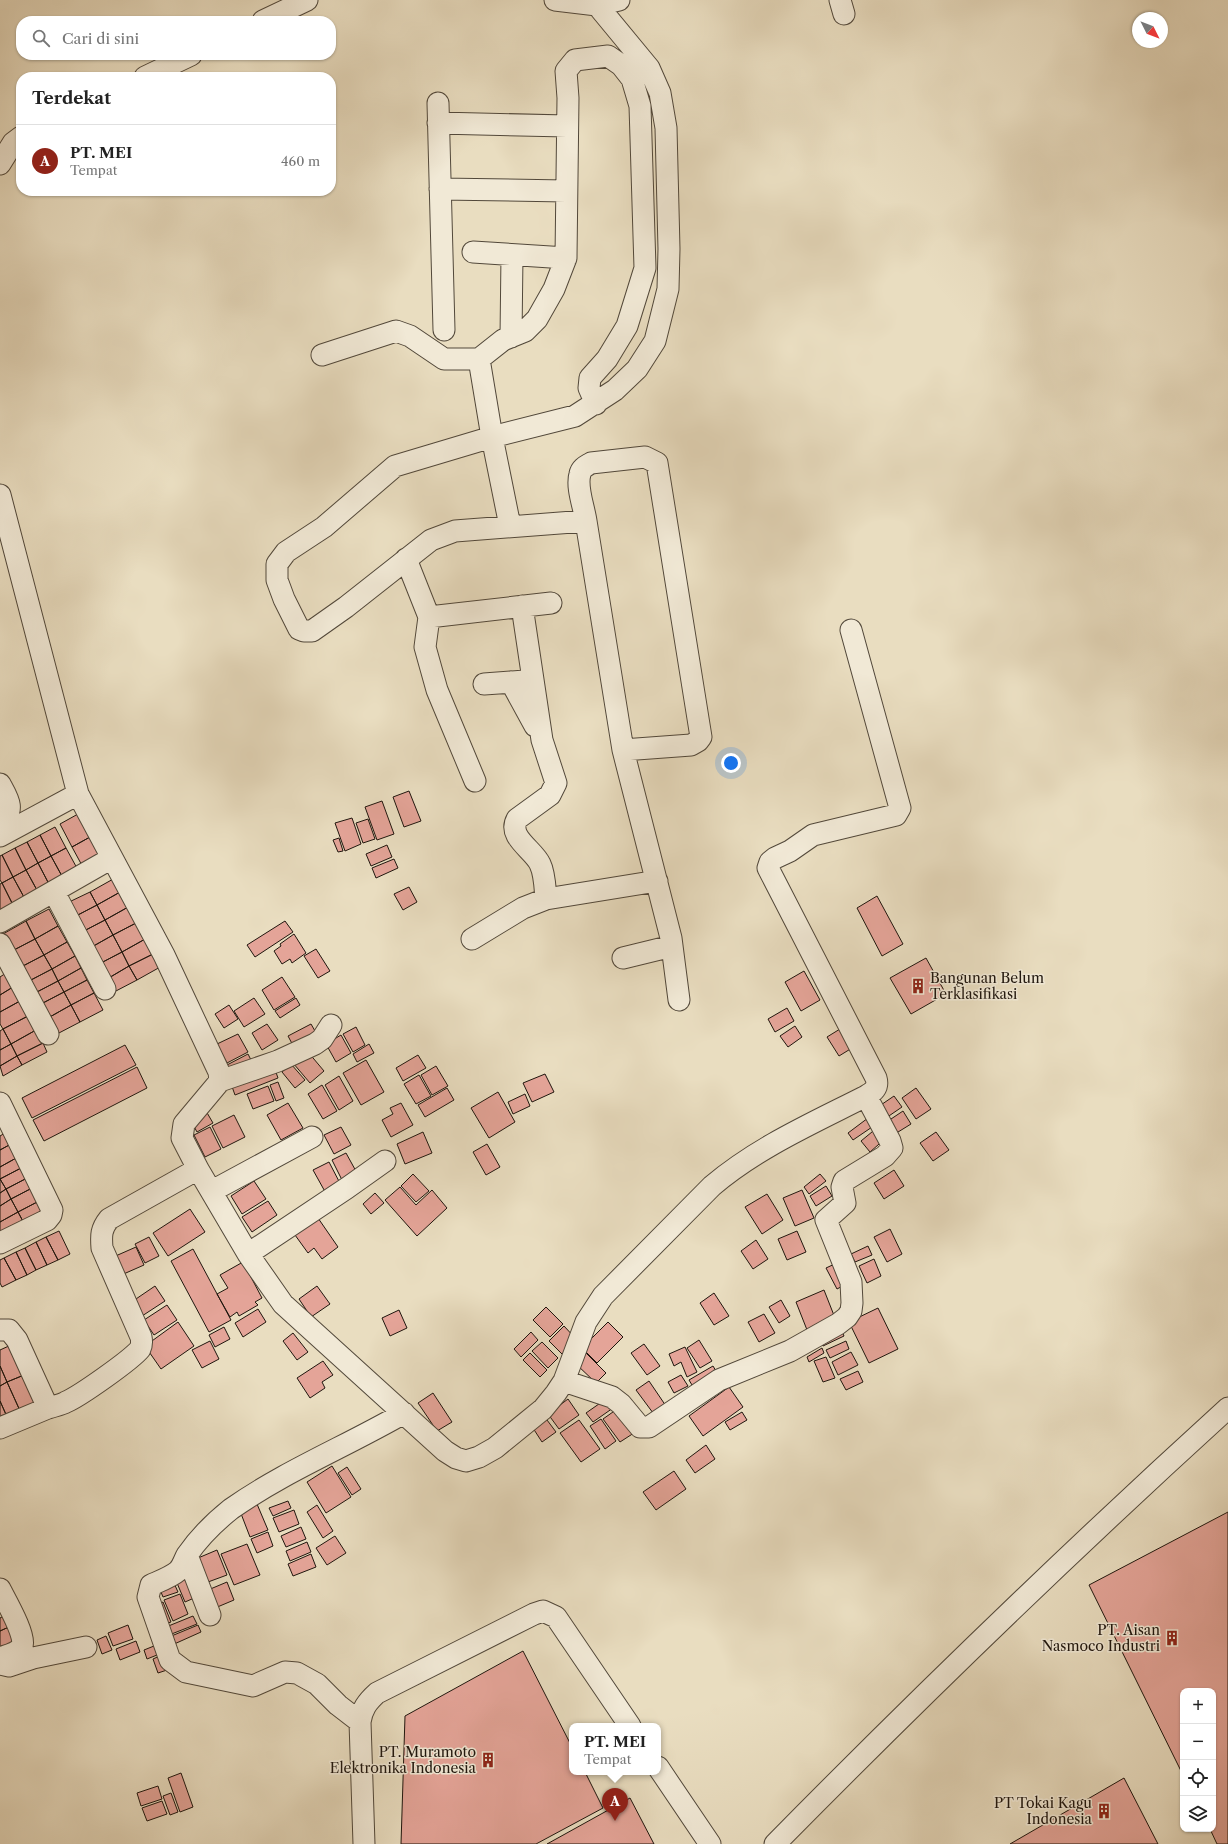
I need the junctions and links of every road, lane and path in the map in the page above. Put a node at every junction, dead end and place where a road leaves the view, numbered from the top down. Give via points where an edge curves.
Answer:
1 (307, 0) edge
2 (555, 0) edge
3 (619, 0) edge
4 (597, 5) junction
5 (273, 16) edge
6 (181, 60) edge
7 (155, 72) edge
8 (438, 103) dead end
9 (438, 123) junction
10 (568, 126) junction
11 (16, 141) edge
12 (0, 164) edge
13 (440, 189) junction
14 (566, 191) junction
15 (473, 252) dead end
16 (512, 255) junction
17 (566, 258) junction
18 (444, 330) dead end
19 (511, 337) junction
20 (322, 355) dead end
21 (479, 359) junction
22 (596, 404) junction
23 (492, 438) junction
24 (0, 495) edge
25 (586, 521) junction
26 (510, 526) junction
27 (406, 559) junction
28 (551, 603) dead end
29 (522, 606) junction
30 (428, 617) junction
31 (851, 630) dead end
32 (533, 681) junction
33 (511, 682) junction
34 (484, 684) dead end
35 (542, 740) junction
36 (623, 750) junction
37 (475, 781) dead end
38 (0, 784) edge
39 (78, 794) junction
40 (0, 820) edge
41 (0, 836) edge
42 (112, 858) junction
43 (657, 881) junction
44 (54, 892) junction
45 (546, 899) junction
46 (0, 922) edge
47 (472, 939) dead end
48 (0, 944) edge
49 (672, 946) junction
50 (623, 958) dead end
51 (105, 989) dead end
52 (679, 1000) dead end
53 (331, 1025) dead end
54 (48, 1034) dead end
55 (220, 1081) junction
56 (866, 1096) junction
57 (0, 1103) edge
58 (312, 1137) dead end
59 (385, 1161) dead end
60 (198, 1169) junction
61 (212, 1191) junction
62 (0, 1243) edge
63 (248, 1254) junction
64 (0, 1330) edge
65 (564, 1381) junction
66 (48, 1408) junction
67 (1228, 1408) edge
68 (404, 1413) junction
69 (0, 1428) edge
70 (187, 1555) junction
71 (0, 1589) edge
72 (210, 1615) dead end
73 (86, 1647) dead end
74 (0, 1658) edge
75 (0, 1664) edge
76 (360, 1722) junction
77 (628, 1723) edge
78 (661, 1771) edge
79 (364, 1844) edge
80 (710, 1844) edge
81 (775, 1844) edge

1 - 5 street
2 - 4 street
3 - 4 street
4 - 22 street via 649,68 660,93 666,128 669,249 668,289 655,341 637,369
6 - 7 street
8 - 9 street
9 - 10 street
9 - 13 street
10 - 14 street
10 - 22 street via 566,71 575,60 608,56 622,65 632,79 640,106 645,268 626,326 607,359 590,378 589,388
11 - 12 street
13 - 14 street
13 - 18 street
14 - 17 street
15 - 16 street
16 - 17 street
16 - 19 street
17 - 19 street via 554,288 537,319 525,331
19 - 21 street via 503,340
20 - 21 street via 396,331 410,336 444,359
21 - 23 street
22 - 23 street via 575,416
23 - 26 street
23 - 27 street via 395,466 324,527 286,552 277,564 277,580 299,629 304,632 312,631
24 - 39 street
25 - 26 street
25 - 36 street
25 - 36 street via 579,483 583,468 591,463 645,457 656,463 701,737 691,745
26 - 27 street via 455,531 431,540
27 - 30 street
28 - 29 street
29 - 30 street
29 - 32 street
30 - 37 street via 425,647 437,690
31 - 56 street via 899,812 896,815 813,835 775,858 768,868 876,1078 877,1086
32 - 33 street
32 - 35 street
33 - 34 street
33 - 35 street
35 - 45 street via 556,783 550,795 517,819 514,824 516,833 540,864
36 - 43 street
38 - 40 street via 10,808
39 - 41 street
39 - 42 street
42 - 44 street
42 - 55 street via 164,955 216,1062
43 - 45 street
43 - 49 street
44 - 46 street
44 - 51 street
45 - 47 street via 523,908
48 - 54 street
49 - 50 street
49 - 52 street
53 - 55 street via 322,1039 315,1044 278,1061
55 - 60 street via 183,1128 182,1138
56 - 65 street via 774,1142 712,1186 604,1296 586,1322
56 - 65 street via 892,1148 886,1156 844,1181 842,1187 845,1203 826,1220 852,1282 851,1311 847,1317 790,1351 719,1380 649,1428 640,1427 612,1397
57 - 62 street via 52,1210 47,1220
58 - 61 street
59 - 63 street
60 - 61 street
60 - 66 street via 109,1219 102,1227 102,1248 142,1344 130,1358 80,1394
61 - 63 street
63 - 68 street via 283,1304
64 - 66 street via 9,1330 17,1340
65 - 68 street via 543,1409 525,1424 495,1448 466,1461 445,1451
66 - 69 street
67 - 81 street via 901,1716
68 - 70 street via 248,1498 228,1512
70 - 72 street
70 - 76 street via 177,1571 151,1585 149,1589 148,1597 170,1660 186,1672 253,1686 285,1672 297,1673 317,1684
71 - 74 street via 23,1640 18,1651
73 - 75 street via 33,1658 9,1666
76 - 77 street via 368,1701 377,1693 543,1611 560,1623
76 - 79 street
78 - 80 street

